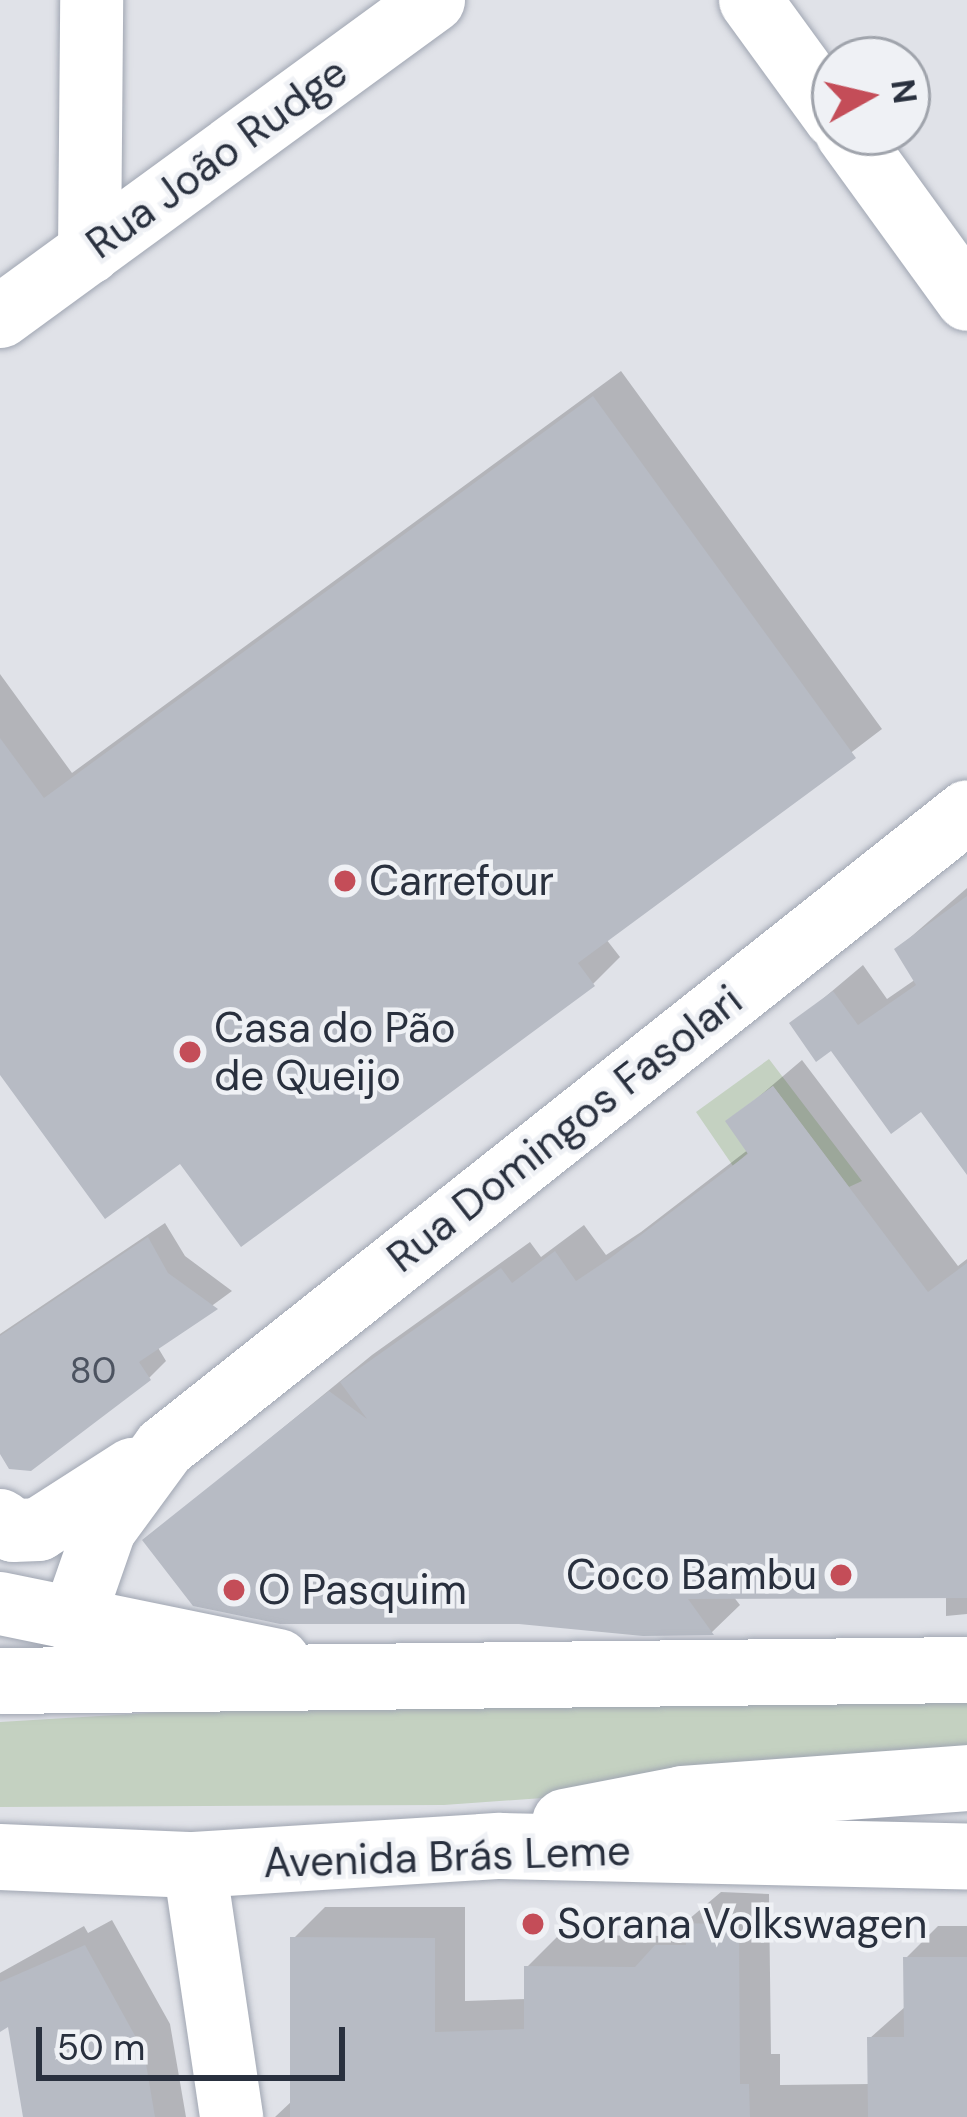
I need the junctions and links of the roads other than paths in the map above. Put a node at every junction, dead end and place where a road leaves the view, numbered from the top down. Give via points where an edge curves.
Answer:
1 (91, 0) edge
2 (433, 0) edge
3 (750, 0) edge
4 (811, 84) edge
5 (863, 156) edge
6 (89, 252) junction
7 (967, 298) edge
8 (0, 316) edge
9 (967, 811) edge
10 (164, 1447) junction
11 (0, 1520) edge
12 (0, 1603) edge
13 (72, 1621) junction
14 (967, 1670) edge
15 (351, 1672) junction
16 (0, 1681) edge
17 (967, 1778) edge
18 (500, 1846) junction
19 (967, 1857) edge
20 (29, 1858) edge
21 (194, 1865) junction
22 (0, 1892) edge
23 (231, 2117) edge

1 - 6 street
2 - 6 street, Rua João Rudge
3 - 4 street
5 - 7 street
6 - 8 street, Rua João Rudge
9 - 10 street, Rua Domingos Fasolari
10 - 11 street, Rua Domingos Fasolari via 50,1525 26,1532
10 - 13 street, Rua Domingos Fasolari via 104,1529
12 - 13 street
13 - 15 street
14 - 15 main road
15 - 16 main road
17 - 18 main road via 621,1808
18 - 19 main road, Avenida Brás Leme
18 - 21 main road, Avenida Brás Leme
20 - 21 main road, Avenida Brás Leme
20 - 22 main road
21 - 23 street

